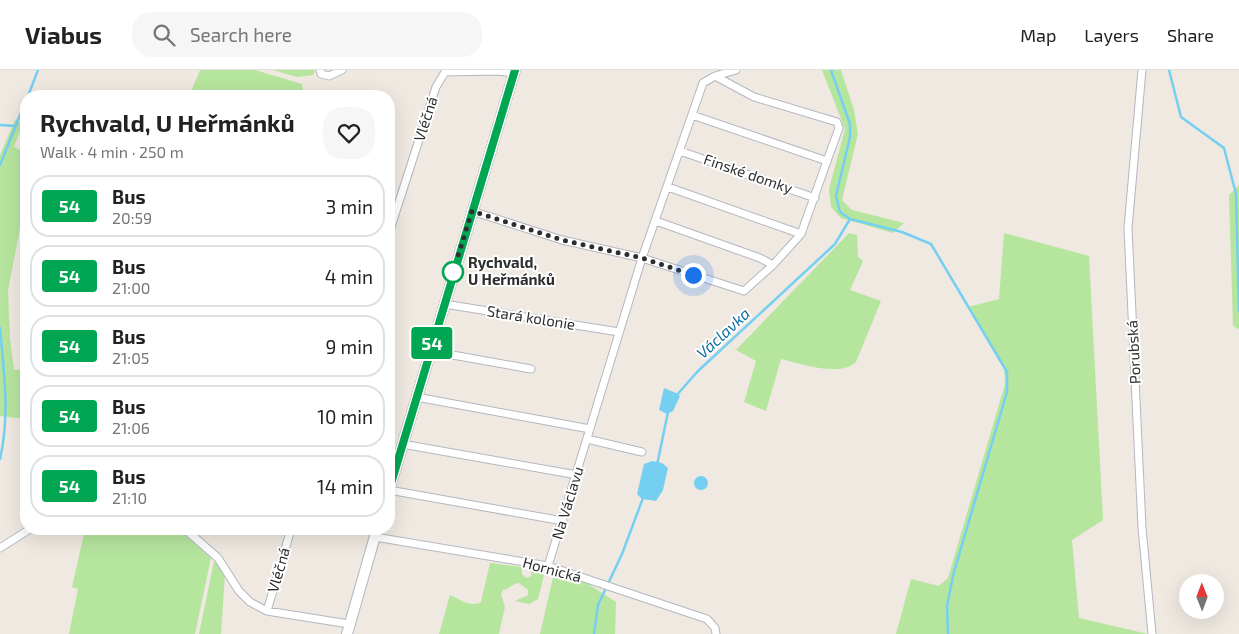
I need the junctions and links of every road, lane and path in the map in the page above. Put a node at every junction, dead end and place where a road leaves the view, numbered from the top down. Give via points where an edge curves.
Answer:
1 (320, 70) edge
2 (342, 70) edge
3 (736, 70) edge
4 (1142, 70) edge
5 (514, 72) edge
6 (715, 76) junction
7 (692, 115) junction
8 (680, 151) junction
9 (827, 161) junction
10 (668, 187) junction
11 (815, 198) junction
12 (472, 211) junction
13 (395, 214) edge
14 (656, 221) junction
15 (802, 234) junction
16 (642, 258) junction
17 (773, 265) junction
18 (444, 304) junction
19 (619, 332) junction
20 (430, 351) junction
21 (531, 369) dead end
22 (416, 397) junction
23 (590, 429) junction
24 (587, 439) junction
25 (402, 444) junction
26 (642, 452) dead end
27 (395, 469) edge
28 (576, 475) junction
29 (395, 491) edge
30 (563, 521) junction
31 (21, 535) edge
32 (192, 535) edge
33 (289, 535) edge
34 (375, 535) edge
35 (386, 535) edge
36 (0, 548) edge
37 (548, 566) junction
38 (267, 611) junction
39 (348, 629) edge
40 (716, 634) edge
41 (1152, 634) edge

1 - 2 street via 321,74 329,76
3 - 6 street
4 - 41 street, Porubská via 1128,228 1142,528
5 - 12 street
5 - 13 street, Vléčná via 445,72 436,86
6 - 7 street via 703,82
6 - 9 street via 754,97 837,122 839,128
7 - 8 street
7 - 9 street
8 - 10 street
8 - 11 street, Finské domky
9 - 11 street
10 - 14 street
10 - 15 street
11 - 15 street
12 - 16 street via 562,240
12 - 18 street
14 - 16 street
14 - 17 street
15 - 17 street
16 - 17 street via 744,291
16 - 19 street
18 - 19 street, Stará kolonie
18 - 20 street
19 - 23 street, Na Václavu
20 - 21 street
20 - 22 street
22 - 23 street
22 - 25 street
23 - 24 street, Na Václavu
24 - 26 street
24 - 28 street, Na Václavu
25 - 27 street
25 - 28 street
28 - 30 street, Na Václavu
29 - 30 street
30 - 37 street, Na Václavu
31 - 36 street
32 - 38 street via 218,558 244,596
33 - 38 street, Vléčná
34 - 39 street
35 - 37 street, Hornická
37 - 40 street, Hornická via 706,619
38 - 39 street

